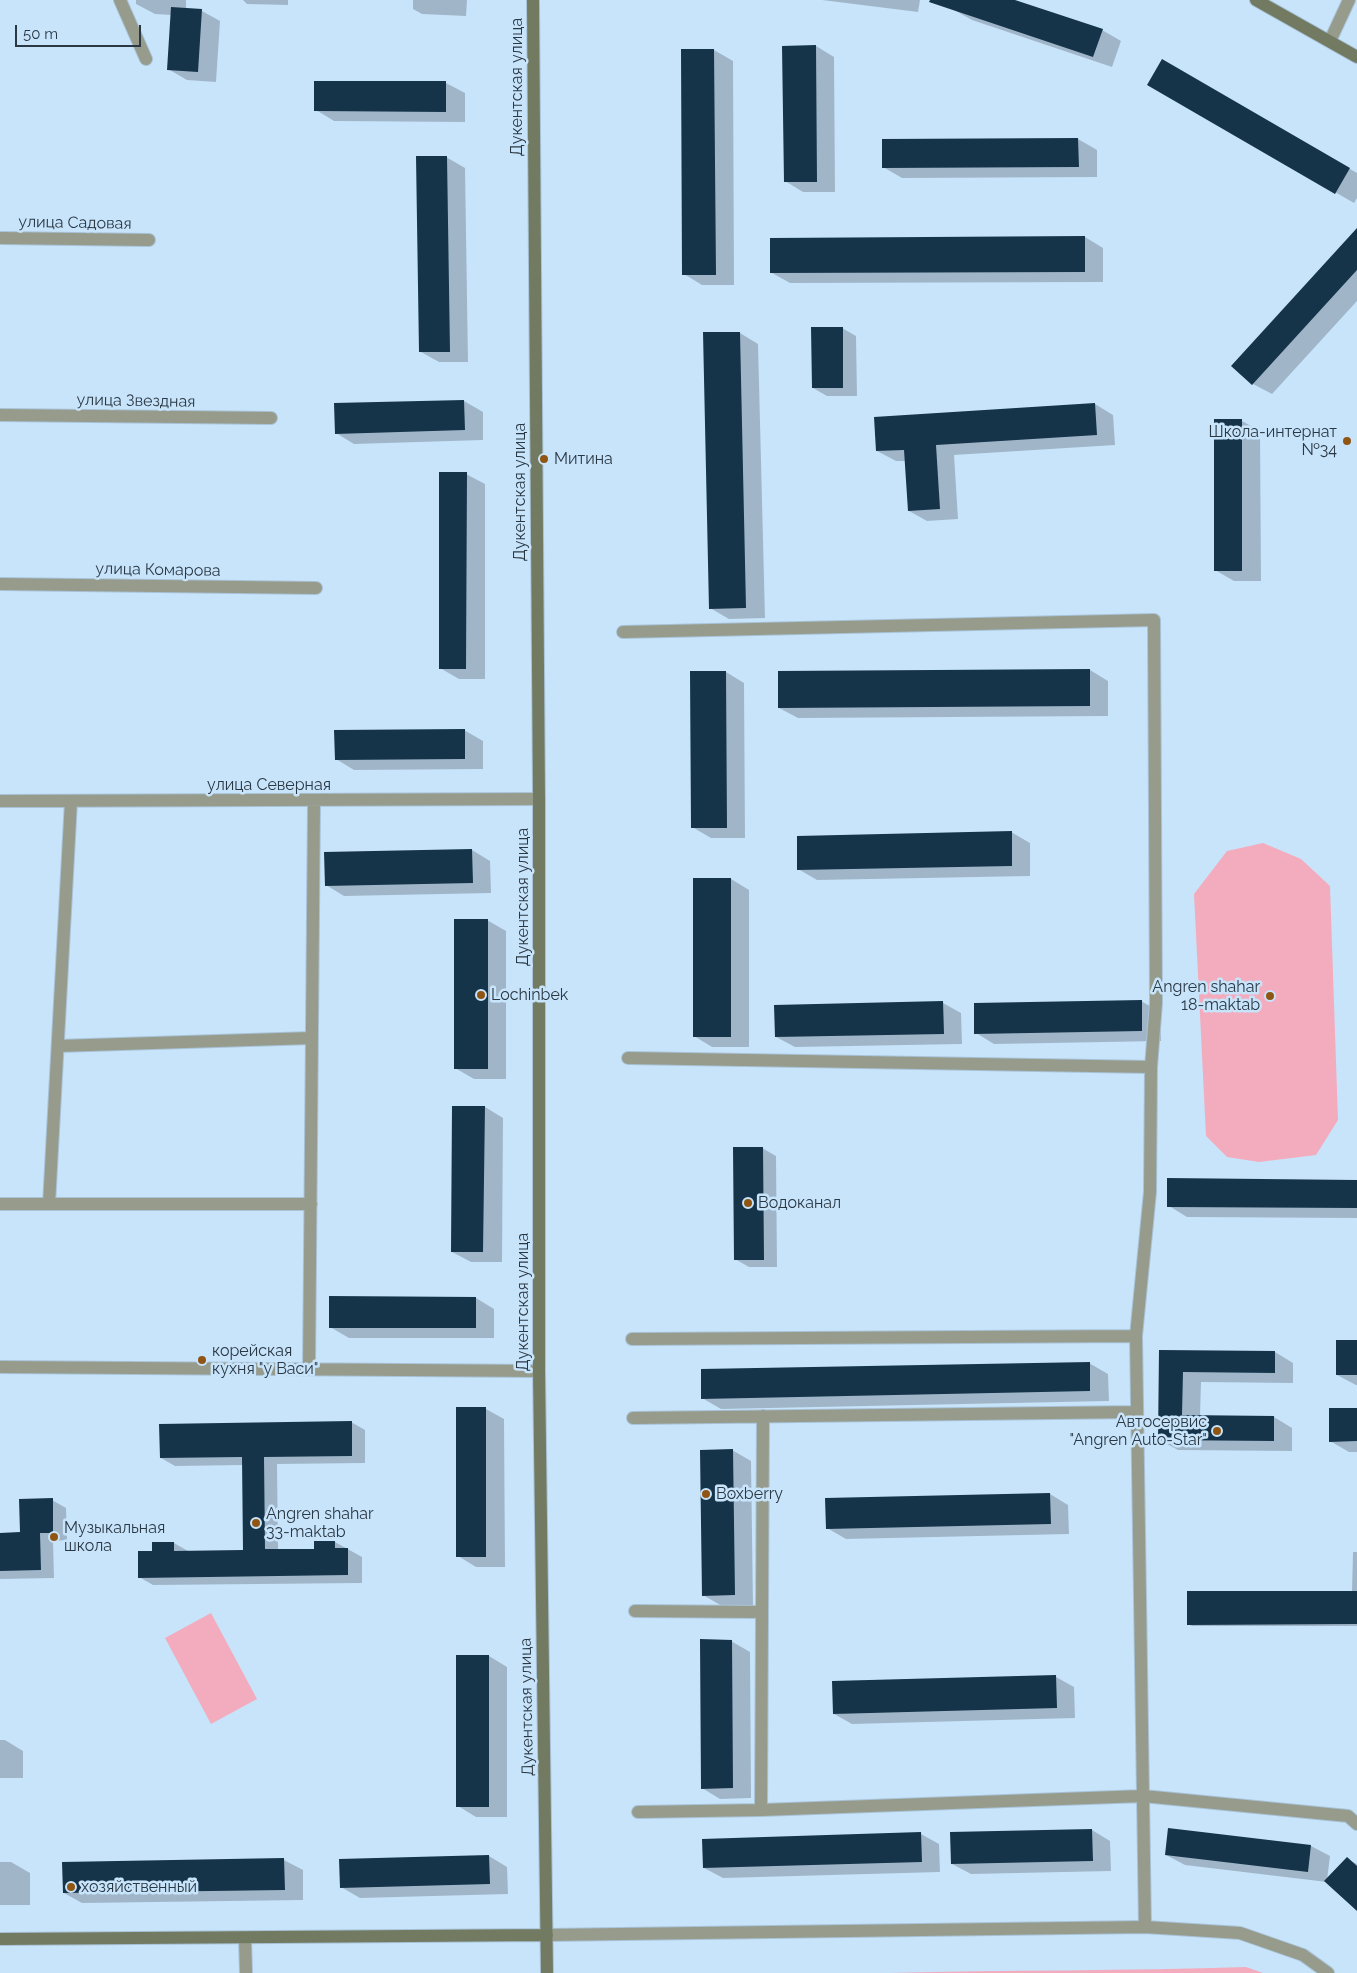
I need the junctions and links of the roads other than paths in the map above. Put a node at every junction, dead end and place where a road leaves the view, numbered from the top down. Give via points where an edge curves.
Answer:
1 (120, 0) edge
2 (533, 0) edge
3 (1256, 0) edge
4 (1349, 0) edge
5 (1330, 41) junction
6 (1357, 56) edge
7 (146, 59) dead end
8 (0, 238) edge
9 (149, 240) dead end
10 (0, 415) edge
11 (271, 418) dead end
12 (0, 584) edge
13 (316, 588) dead end
14 (623, 632) dead end
15 (539, 800) junction
16 (0, 801) edge
17 (71, 801) junction
18 (314, 801) junction
19 (312, 1038) junction
20 (58, 1046) junction
21 (628, 1058) dead end
22 (1151, 1067) junction
23 (0, 1204) edge
24 (49, 1204) junction
25 (310, 1204) junction
26 (1136, 1336) junction
27 (632, 1340) dead end
28 (0, 1367) edge
29 (309, 1369) junction
30 (539, 1371) junction
31 (1137, 1412) junction
32 (763, 1416) junction
33 (633, 1418) dead end
34 (635, 1611) dead end
35 (762, 1612) junction
36 (1143, 1796) junction
37 (761, 1810) junction
38 (638, 1812) dead end
39 (1357, 1824) edge
40 (1145, 1927) junction
41 (547, 1935) junction
42 (245, 1938) junction
43 (0, 1939) edge
44 (246, 1973) edge
45 (547, 1973) edge
46 (1328, 1973) edge

1 - 7 street
2 - 15 main road, Дукентская улица
3 - 5 main road
4 - 5 street
5 - 6 main road
8 - 9 street, улица Садовая
10 - 11 street, улица Звездная
12 - 13 street, улица Комарова
14 - 22 street via 1154,620 1156,1003
15 - 18 street, улица Северная
15 - 30 main road, Дукентская улица
16 - 17 street, улица Северная
17 - 18 street, улица Северная
17 - 20 street
18 - 19 street
19 - 20 street
19 - 25 street
20 - 24 street
21 - 22 street
22 - 26 street via 1150,1192
23 - 24 street
24 - 25 street
25 - 29 street
26 - 27 street
26 - 31 street
28 - 29 street
29 - 30 street
30 - 41 main road, Дукентская улица
31 - 32 street
31 - 36 street
32 - 33 street
32 - 35 street
34 - 35 street
35 - 37 street
36 - 37 street
36 - 39 street via 1348,1816
36 - 40 street
37 - 38 street
40 - 41 street
40 - 46 street via 1240,1933 1303,1954
41 - 42 main road
41 - 45 main road, Дукентская улица
42 - 43 main road
42 - 44 street

